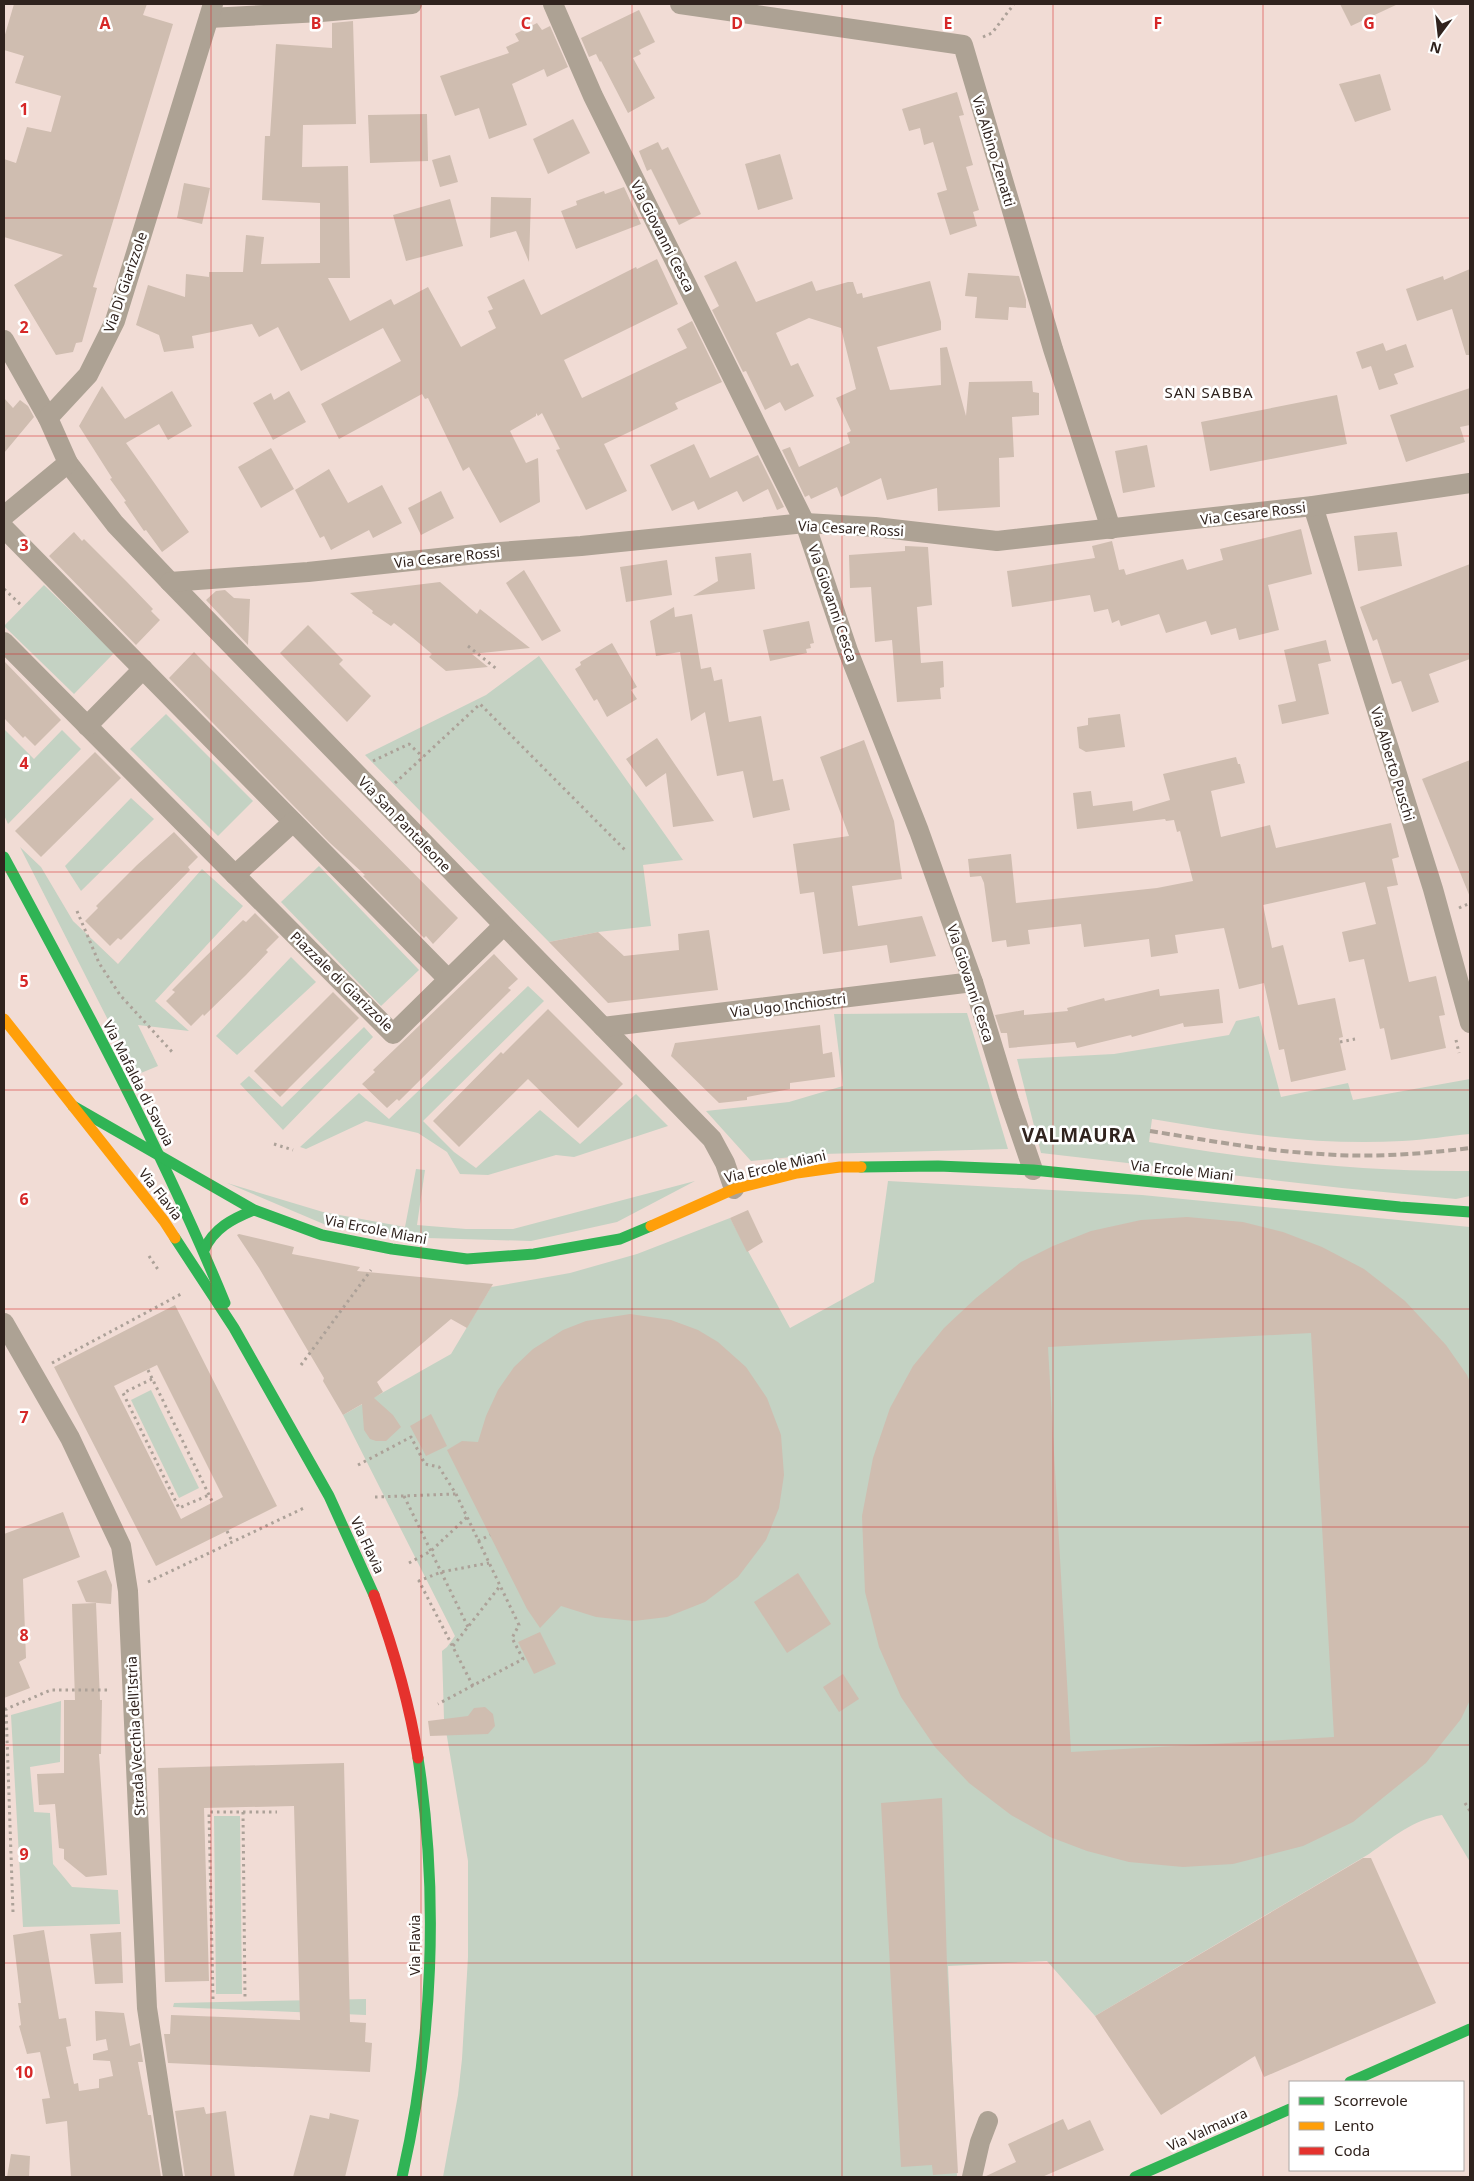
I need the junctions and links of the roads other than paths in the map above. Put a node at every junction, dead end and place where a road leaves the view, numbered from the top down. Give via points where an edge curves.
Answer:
1 (412, 4) edge
2 (554, 4) edge
3 (680, 4) edge
4 (211, 11) edge
5 (4, 340) edge
6 (48, 418) junction
7 (68, 462) junction
8 (1470, 483) edge
9 (1313, 506) junction
10 (4, 516) edge
11 (805, 523) junction
12 (4, 528) edge
13 (1111, 529) junction
14 (170, 582) junction
15 (4, 642) edge
16 (143, 669) junction
17 (87, 726) junction
18 (293, 822) junction
19 (4, 857) edge
20 (235, 875) junction
21 (503, 926) junction
22 (448, 980) junction
23 (973, 982) junction
24 (4, 1019) edge
25 (1470, 1023) edge
26 (603, 1027) junction
27 (70, 1105) junction
28 (159, 1156) junction
29 (1033, 1170) junction
30 (734, 1189) junction
31 (254, 1210) junction
32 (1470, 1212) edge
33 (204, 1250) junction
34 (4, 1323) edge
35 (234, 1328) junction
36 (1470, 2029) edge
37 (1352, 2081) edge
38 (1289, 2109) edge
39 (988, 2121) dead end
40 (173, 2177) edge
41 (402, 2177) edge
42 (972, 2177) edge
43 (1136, 2177) edge

1 - 4 street via 321,12
2 - 11 street, Via Giovanni Cesca via 593,96
3 - 13 street, Via Albino Zenatti via 963,45 1053,348
4 - 6 street, Via Di Giarizzole via 115,321 88,376
5 - 6 street
6 - 7 street
7 - 10 street
7 - 14 street, Via San Pantaleone via 115,524
8 - 9 street, Via Cesare Rossi
9 - 13 street, Via Cesare Rossi
9 - 25 street, Via Alberto Puschi via 1433,889
11 - 13 street, Via Cesare Rossi via 997,541
11 - 14 street, Via Cesare Rossi via 308,572
11 - 23 street, Via Giovanni Cesca via 848,651 919,831
12 - 16 street
14 - 21 street, Via San Pantaleone
15 - 17 street, Piazzale di Giarizzole
16 - 17 street
16 - 18 street
17 - 20 street, Piazzale di Giarizzole
18 - 20 street
18 - 22 street
19 - 28 street, Via Mafalda di Savoia
20 - 22 street, Piazzale di Giarizzole via 393,1034
21 - 22 street, Piazzale di Giarizzole
21 - 26 street, Via San Pantaleone
23 - 26 street, Via Ugo Inchiostri
23 - 29 street, Via Giovanni Cesca
24 - 27 street, Via Flavia
26 - 30 street, Via San Pantaleone via 712,1139 726,1163
27 - 28 street, Via Ercole Miani
27 - 35 street, Via Flavia via 164,1221
28 - 31 street, Via Ercole Miani
28 - 33 street, Via Mafalda di Savoia
29 - 30 street, Via Ercole Miani via 840,1166
29 - 32 street, Via Ercole Miani
30 - 31 street, Via Ercole Miani via 620,1239 534,1254 467,1259 322,1235
31 - 33 street via 219,1228
33 - 35 street, Via Mafalda di Savoia
34 - 40 street, Strada Vecchia dell'Istria via 70,1438 121,1546 127,1575 147,2008
35 - 41 street, Via Flavia via 330,1496 370,1584 396,1656 412,1718 425,1803 431,1951 423,2065
36 - 37 street
38 - 43 street, Via Valmaura
39 - 42 street

